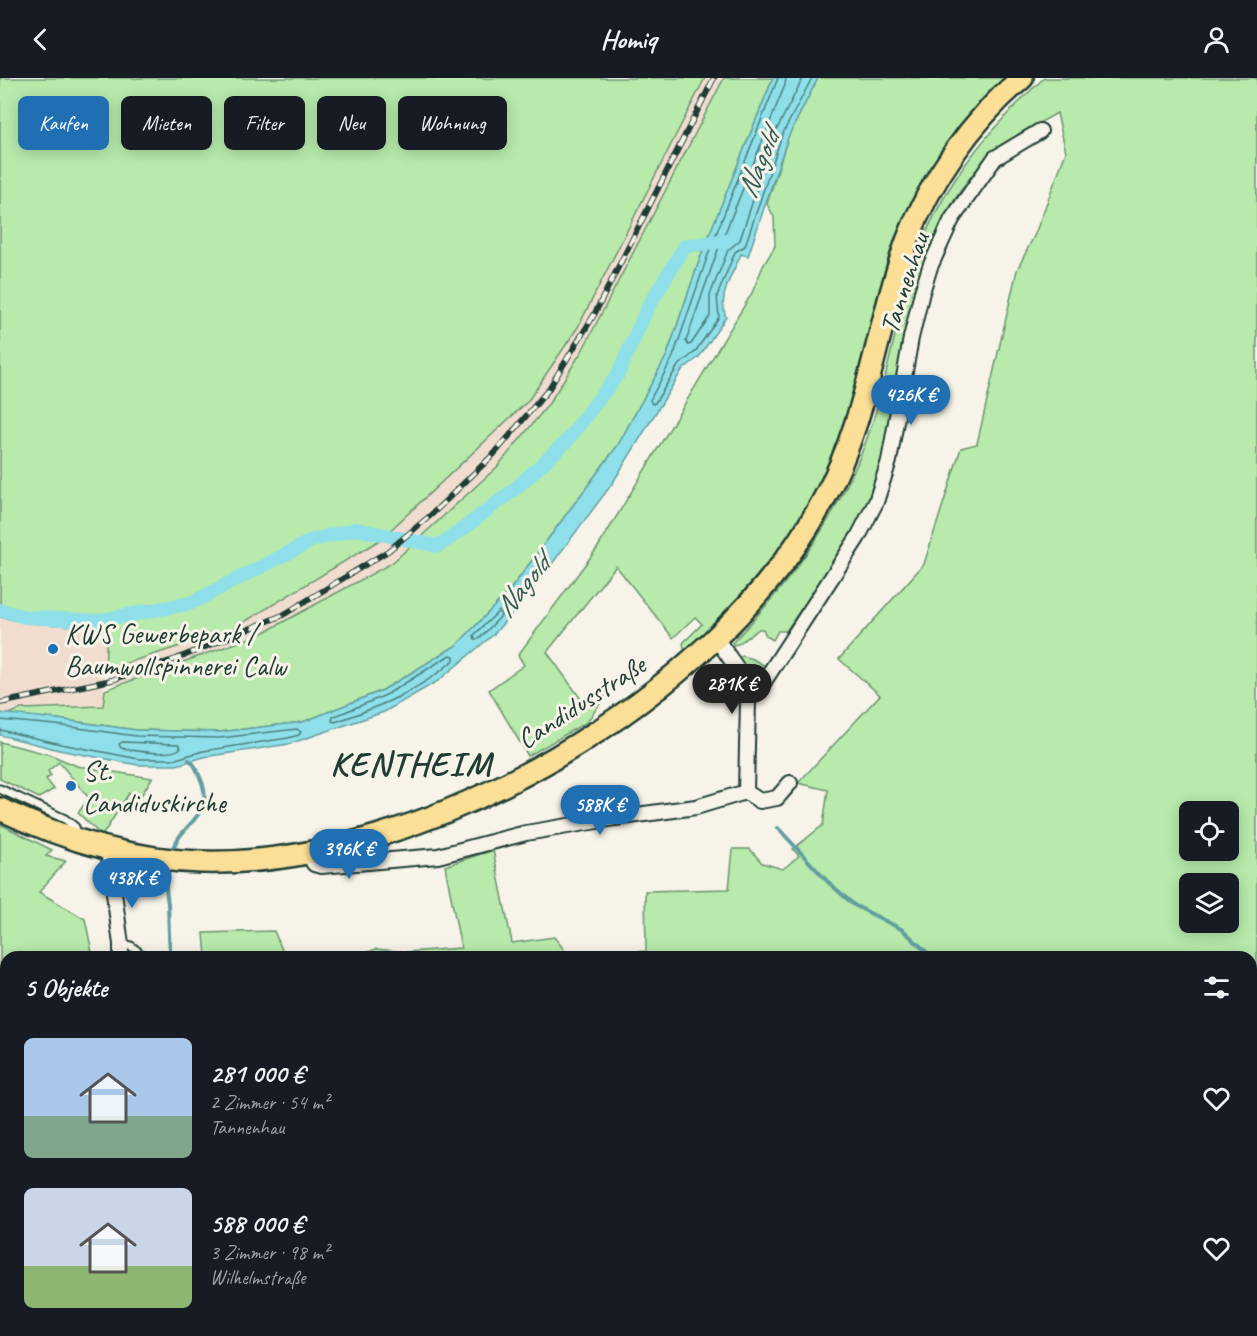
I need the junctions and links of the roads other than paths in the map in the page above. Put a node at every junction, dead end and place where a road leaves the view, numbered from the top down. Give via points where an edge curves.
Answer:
1 (1022, 78) edge
2 (1040, 131) dead end
3 (716, 638) junction
4 (748, 700) junction
5 (790, 783) dead end
6 (0, 789) edge
7 (746, 792) junction
8 (0, 809) edge
9 (79, 841) junction
10 (108, 850) junction
11 (308, 853) junction
12 (121, 950) edge
13 (137, 951) edge

1 - 3 main road, Candidusstraße via 971,132 927,198 894,282 859,418 842,464 804,534 780,568
2 - 4 street, Tannenhau via 995,158 952,219 922,292 889,461 876,502 858,537
3 - 4 street via 736,667
3 - 11 main road, Candidusstraße via 643,700 524,774 405,826
4 - 7 street
5 - 7 street via 777,798 760,801
6 - 9 lane via 65,819 75,827
7 - 11 street via 696,807 526,833 438,856 321,866 314,864
8 - 9 main road, Candidusstraße
9 - 10 main road, Candidusstraße
10 - 11 main road, Candidusstraße via 178,861 252,861
10 - 12 street
12 - 13 lane via 131,946

